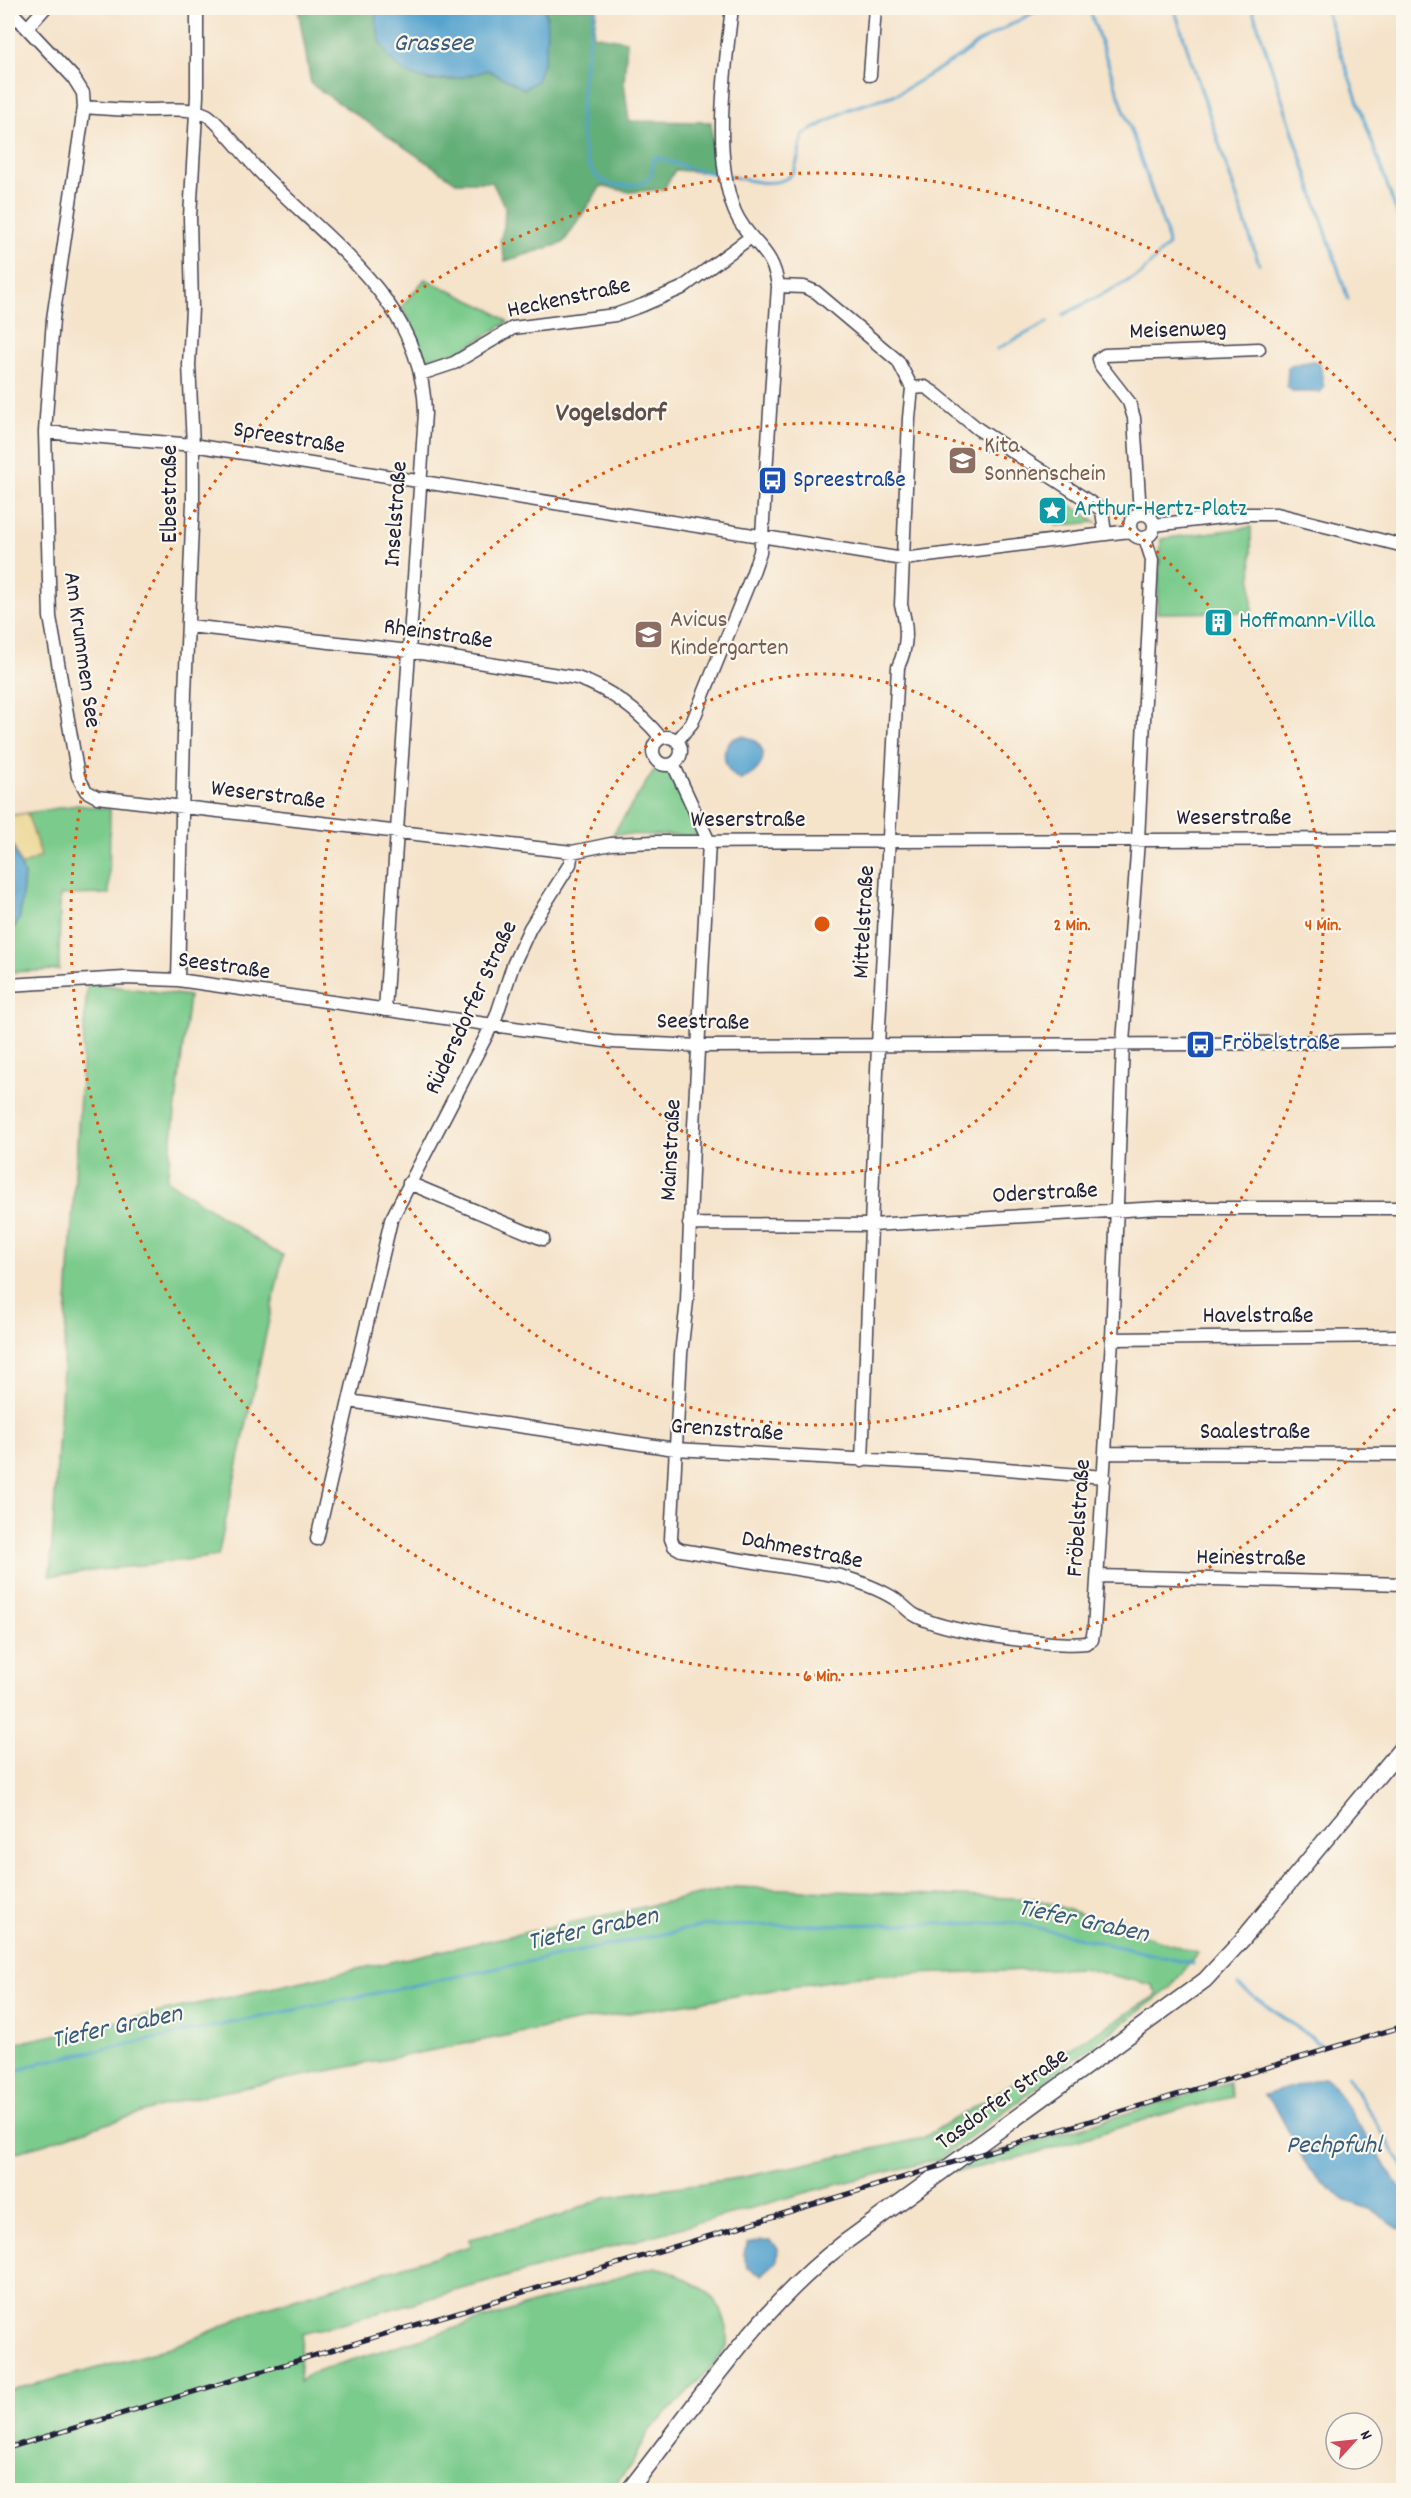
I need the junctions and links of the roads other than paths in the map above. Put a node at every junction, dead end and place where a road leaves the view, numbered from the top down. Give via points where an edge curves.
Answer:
1 (8, 8) edge
2 (45, 8) edge
3 (197, 8) edge
4 (732, 8) edge
5 (875, 8) edge
6 (27, 28) junction
7 (870, 75) dead end
8 (84, 107) junction
9 (195, 111) junction
10 (751, 237) junction
11 (778, 286) junction
12 (1259, 349) dead end
13 (421, 374) junction
14 (912, 388) junction
15 (45, 432) junction
16 (193, 445) junction
17 (420, 481) junction
18 (1140, 514) junction
19 (1154, 525) junction
20 (1130, 531) junction
21 (1105, 534) junction
22 (762, 536) junction
23 (1145, 538) junction
24 (1404, 546) edge
25 (903, 559) junction
26 (189, 626) junction
27 (409, 651) junction
28 (661, 738) junction
29 (677, 741) junction
30 (673, 764) junction
31 (97, 797) joint
32 (183, 806) junction
33 (398, 833) junction
34 (1404, 838) edge
35 (1138, 840) junction
36 (709, 842) junction
37 (890, 842) junction
38 (572, 852) junction
39 (178, 981) junction
40 (8, 985) edge
41 (385, 1010) junction
42 (492, 1026) junction
43 (1404, 1040) edge
44 (1123, 1043) junction
45 (878, 1045) junction
46 (700, 1046) junction
47 (409, 1183) junction
48 (1404, 1208) edge
49 (1118, 1212) junction
50 (689, 1224) junction
51 (872, 1225) junction
52 (543, 1239) dead end
53 (1404, 1336) edge
54 (1112, 1339) junction
55 (349, 1401) junction
56 (675, 1449) junction
57 (1106, 1453) junction
58 (1404, 1454) edge
59 (862, 1461) junction
60 (1104, 1477) junction
61 (317, 1539) dead end
62 (674, 1546) joint
63 (1098, 1576) junction
64 (1404, 1584) edge
65 (1092, 1640) joint
66 (1404, 1745) edge
67 (629, 2490) edge

1 - 6 street
2 - 6 street
3 - 9 street, Elbestraße
4 - 10 street via 724,96 726,169 736,214
5 - 7 street
6 - 8 street via 73,77 83,93
8 - 9 street
8 - 15 street, Am Krummen See via 53,319
9 - 13 street, Inselstraße via 210,117 243,155 370,278 399,320
9 - 16 street, Elbestraße via 189,365
10 - 11 street via 771,258
10 - 13 street, Heckenstraße via 682,288 643,306 615,315 513,328 454,363
11 - 14 street via 804,287 816,292 898,361
11 - 22 street
12 - 18 street, Meisenweg via 1105,355 1099,359 1129,402 1134,418
13 - 17 street, Inselstraße via 425,413
14 - 21 street via 925,387 933,392 978,429 1102,510
14 - 25 street, Mittelstraße
15 - 16 street, Spreestraße
15 - 31 street, Am Krummen See via 50,617 78,776 86,790
16 - 17 street, Spreestraße
16 - 26 street, Elbestraße
17 - 22 street, Spreestraße
17 - 27 street, Inselstraße
18 - 19 street via 1150,518
18 - 20 street via 1131,520
19 - 23 street
19 - 24 street via 1277,514
20 - 21 street, Spreestraße
20 - 23 street
21 - 25 street, Spreestraße
22 - 25 street, Spreestraße
22 - 29 street via 752,575 692,723
23 - 35 street, Fröbelstraße via 1152,560
25 - 37 street, Mittelstraße via 902,605 907,622 905,652 898,667
26 - 27 street, Rheinstraße
26 - 32 street, Elbestraße
27 - 28 street, Rheinstraße via 585,680 617,698
27 - 33 street, Inselstraße
28 - 29 street via 670,736
28 - 30 street via 653,748 654,757 660,763
29 - 30 street via 681,753
30 - 36 street, Mainstraße
31 - 32 street, Weserstraße
32 - 33 street, Weserstraße
32 - 39 street, Elbestraße
33 - 38 street, Weserstraße
33 - 41 street, Inselstraße
34 - 35 street, Weserstraße
35 - 37 street, Weserstraße
35 - 44 street, Fröbelstraße
36 - 37 street, Weserstraße
36 - 38 street, Weserstraße via 611,844
36 - 46 street, Mainstraße
37 - 45 street, Mittelstraße
38 - 42 street, Rüdersdorfer Straße via 570,864 530,928
39 - 40 street, Seestraße via 114,978
39 - 41 street, Seestraße
41 - 42 street, Seestraße
42 - 46 street, Seestraße via 612,1042
42 - 47 street, Rüdersdorfer Straße
43 - 44 street, Seestraße
44 - 45 street, Seestraße
44 - 49 street, Fröbelstraße
45 - 46 street, Seestraße
45 - 51 street, Mittelstraße
46 - 50 street, Mainstraße
47 - 52 street
47 - 55 street, Rüdersdorfer Straße via 391,1220
48 - 49 street, Oderstraße via 1159,1208
49 - 51 street, Oderstraße
49 - 54 street, Fröbelstraße
50 - 51 street, Oderstraße
50 - 56 street, Mainstraße
51 - 59 street, Mittelstraße
53 - 54 street, Havelstraße
54 - 57 street, Fröbelstraße
55 - 56 street, Grenzstraße
55 - 61 street, Rüdersdorfer Straße
56 - 59 street, Grenzstraße
56 - 62 street, Mainstraße via 671,1539
57 - 58 street, Saalestraße
57 - 60 street, Fröbelstraße
59 - 60 street, Grenzstraße
60 - 63 street, Fröbelstraße
62 - 65 street, Dahmestraße via 840,1576 897,1600 913,1614 970,1631 1080,1644
63 - 64 street, Heinestraße
63 - 65 street, Fröbelstraße
66 - 67 main road, Tasdorfer Straße via 1205,1980 811,2270 745,2342

